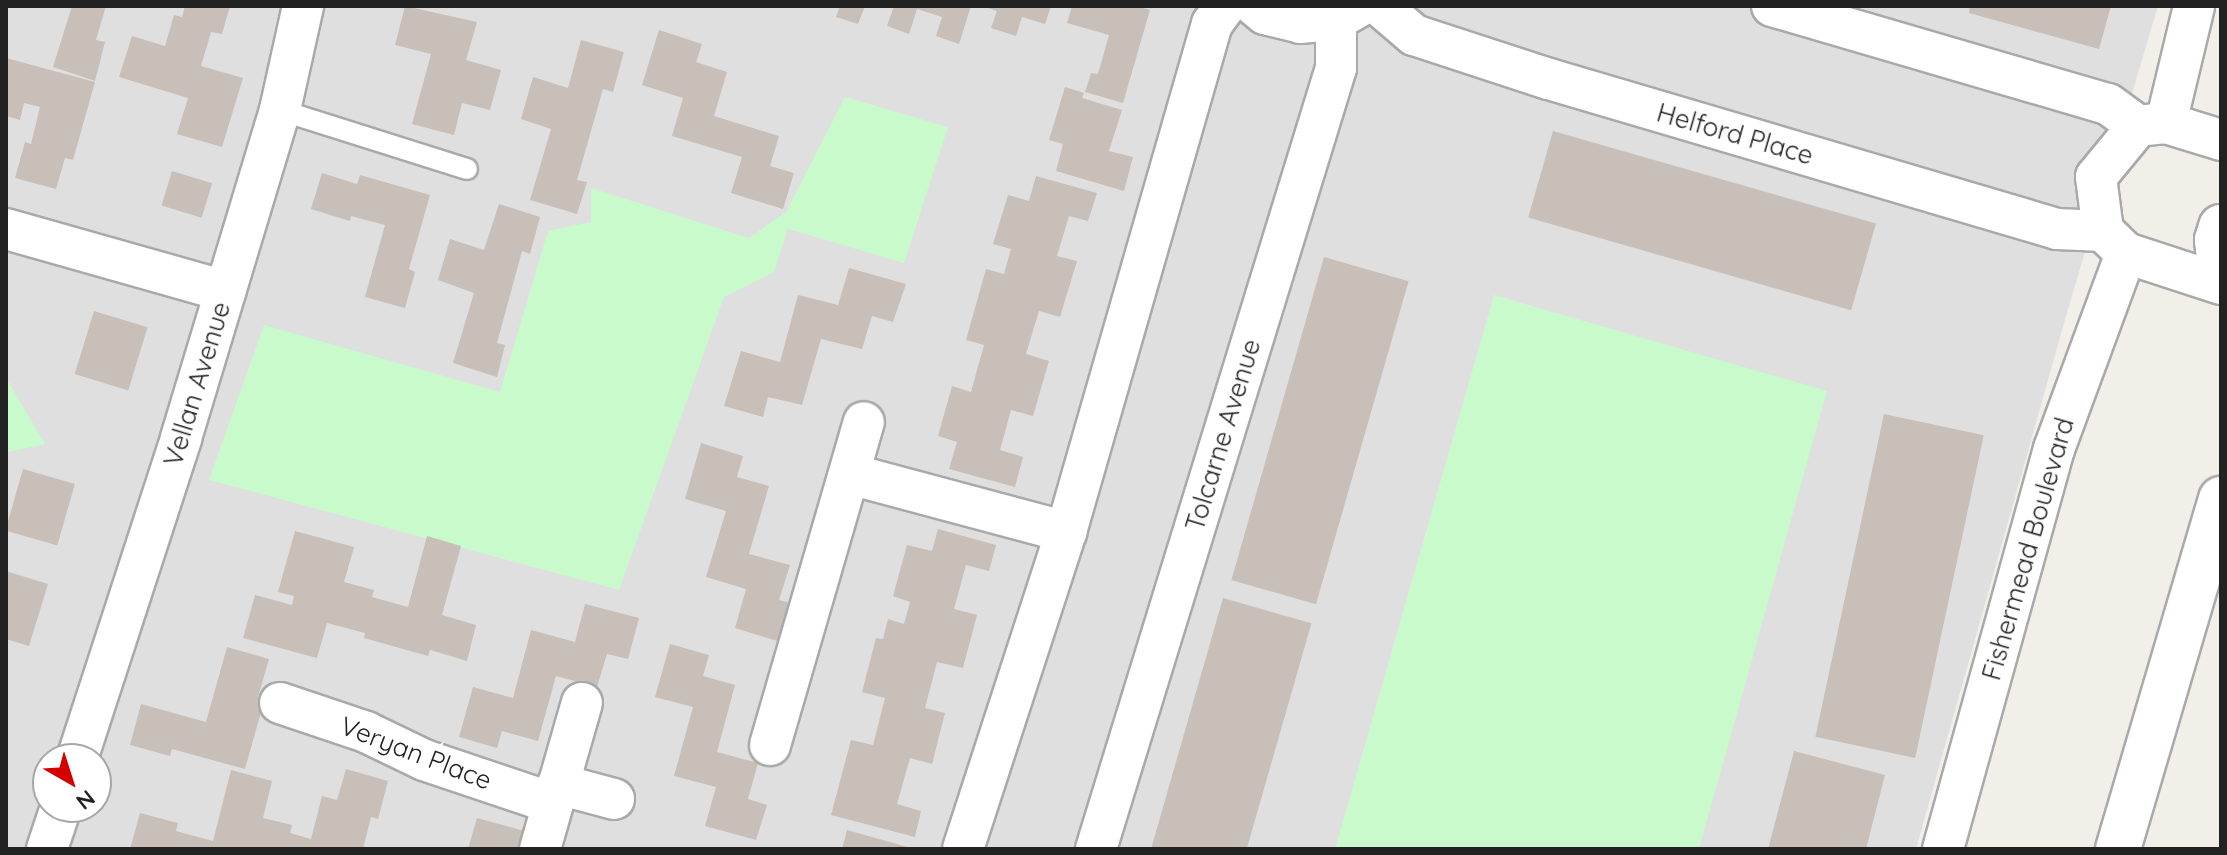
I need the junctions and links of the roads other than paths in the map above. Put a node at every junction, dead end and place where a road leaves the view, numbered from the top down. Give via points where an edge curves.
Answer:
1 (303, 6) edge
2 (1225, 6) edge
3 (1255, 6) edge
4 (1380, 6) edge
5 (1772, 6) edge
6 (2194, 6) edge
7 (1348, 13) edge
8 (280, 110) junction
9 (2152, 124) junction
10 (2221, 140) edge
11 (467, 169) dead end
12 (2221, 227) edge
13 (6, 229) edge
14 (2114, 242) junction
15 (2221, 276) edge
16 (2221, 284) edge
17 (225, 291) junction
18 (864, 422) dead end
19 (850, 474) junction
20 (2221, 499) edge
21 (1066, 532) junction
22 (280, 703) dead end
23 (582, 703) dead end
24 (82, 743) edge
25 (770, 745) dead end
26 (555, 794) junction
27 (614, 799) dead end
28 (56, 823) edge
29 (47, 849) edge
30 (540, 849) edge
31 (963, 849) edge
32 (1096, 849) edge
33 (1943, 849) edge
34 (2118, 849) edge

1 - 8 street, Vellan Avenue
2 - 21 street via 1212,24
3 - 7 street via 1300,23
4 - 14 street, Helford Place via 1414,35 1549,79
5 - 9 street via 2108,104
6 - 9 street
7 - 32 street, Tolcarne Avenue via 1336,68
8 - 11 lane
8 - 17 street, Vellan Avenue
9 - 10 street
9 - 14 street via 2096,177
12 - 15 street
13 - 17 street
14 - 16 street, Helford Place
14 - 33 street, Fishermead Boulevard
17 - 24 street, Vellan Avenue
18 - 19 street
19 - 21 street
19 - 25 street
20 - 34 street
21 - 31 street
22 - 26 street, Veryan Place via 366,732 424,760
23 - 26 street
26 - 27 street, Veryan Place
26 - 30 street
28 - 29 street

